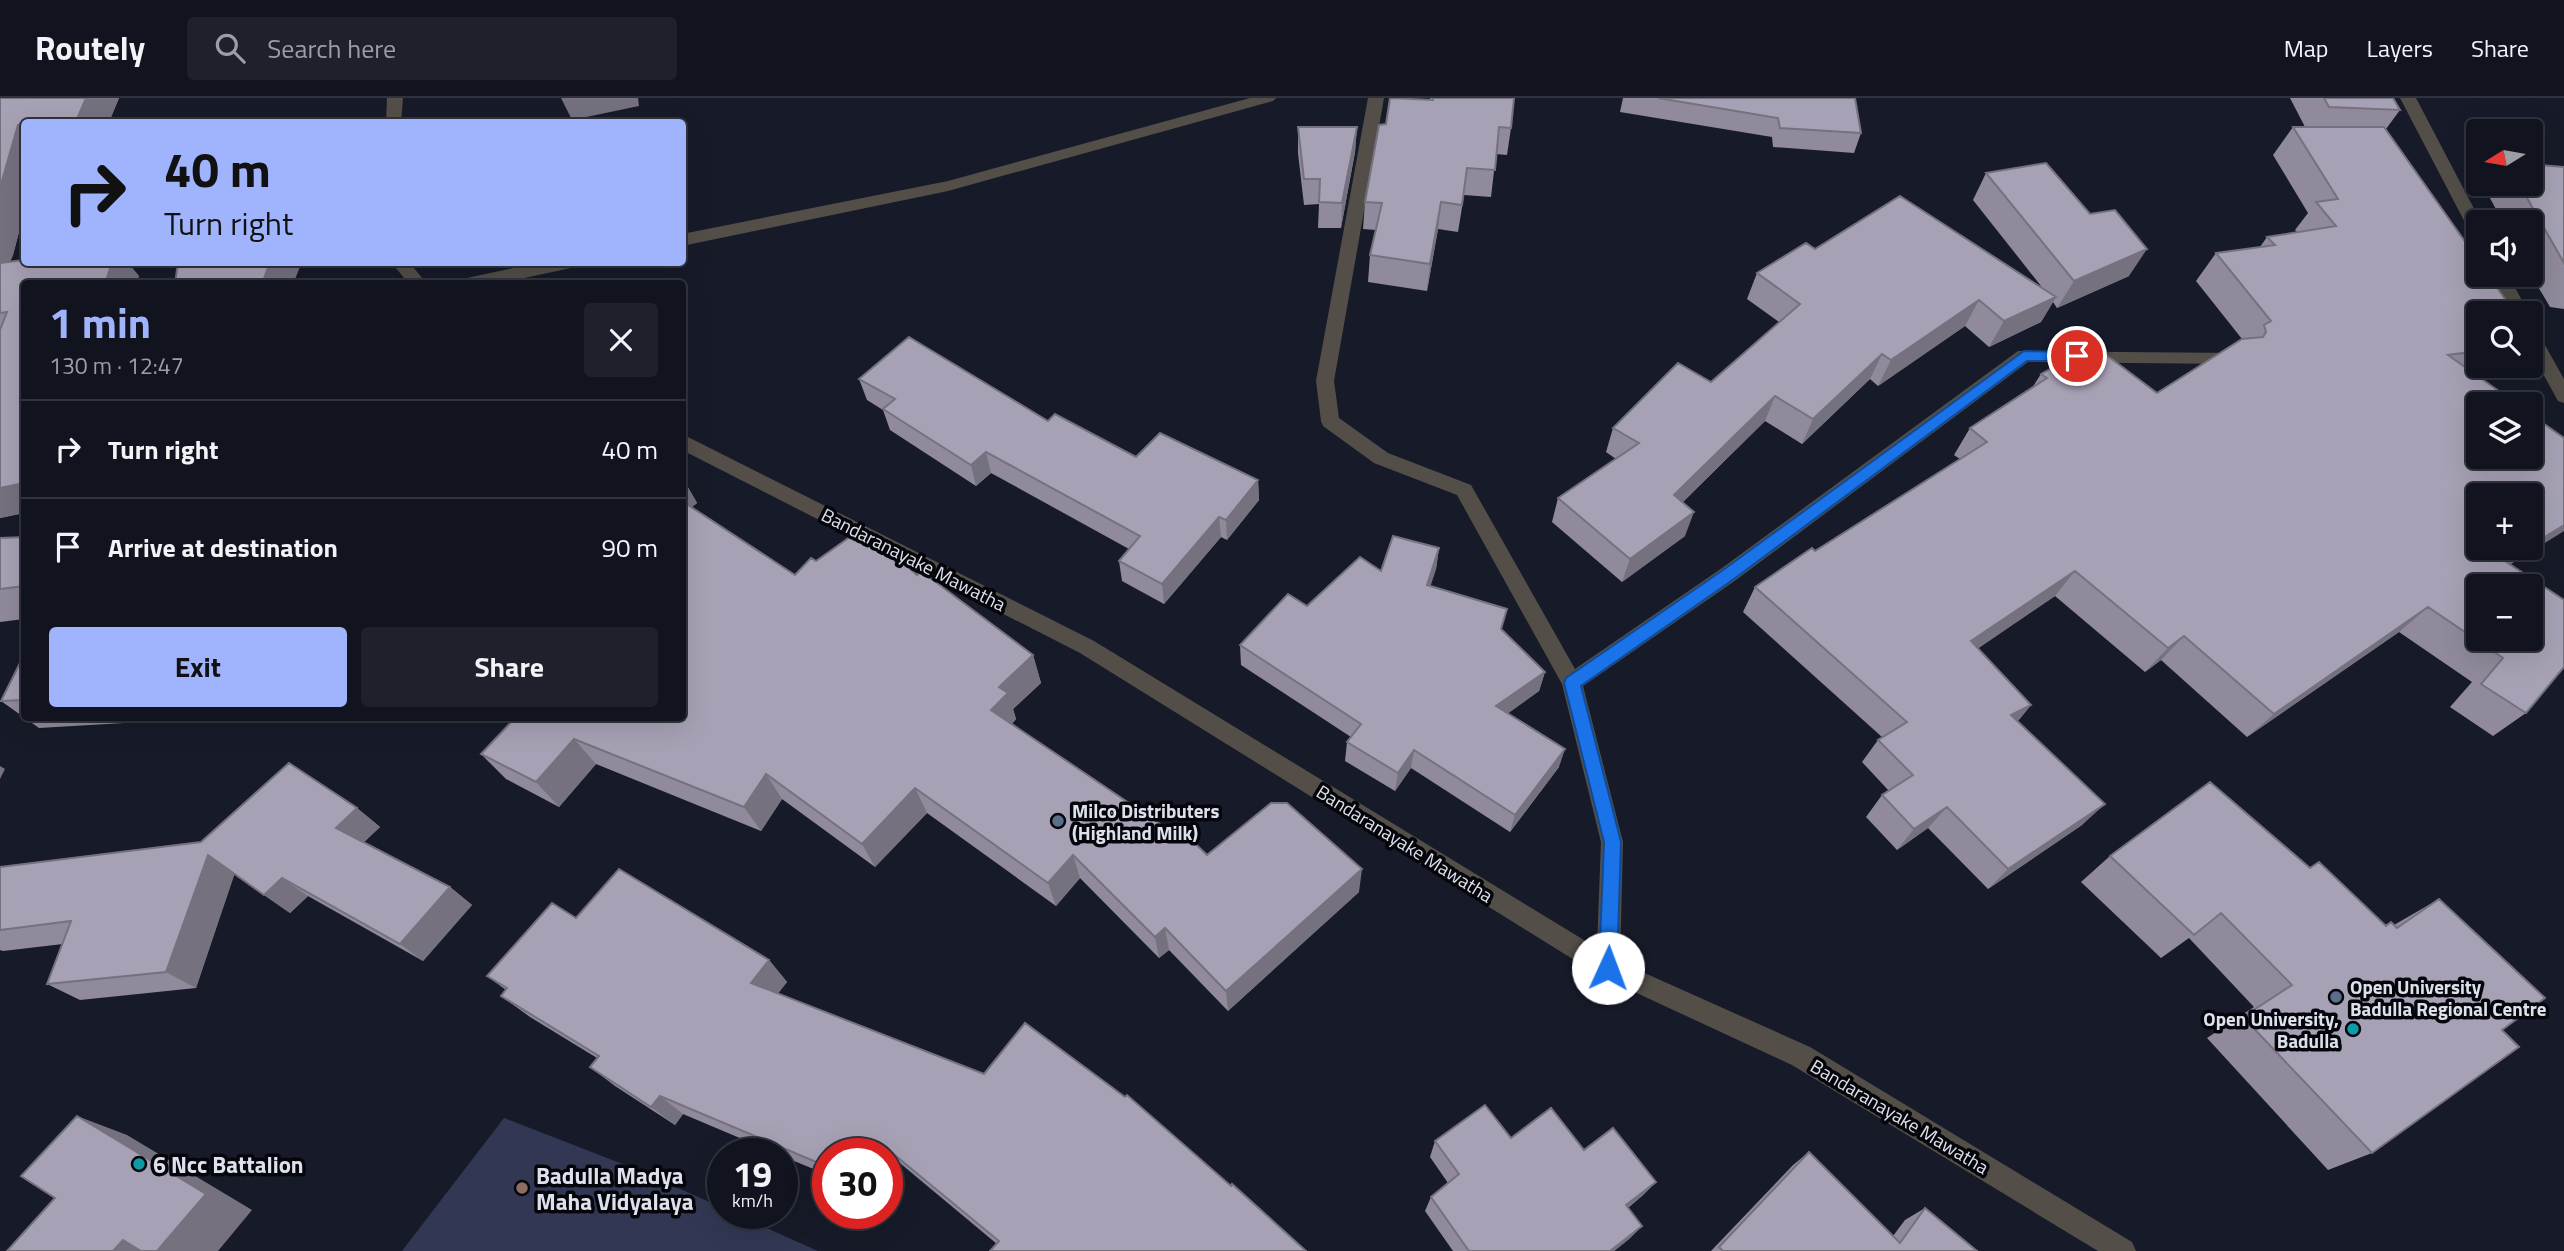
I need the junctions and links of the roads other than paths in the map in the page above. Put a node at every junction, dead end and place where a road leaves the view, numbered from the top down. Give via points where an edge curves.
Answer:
1 (395, 98) edge
2 (1268, 98) edge
3 (1376, 98) edge
4 (2408, 98) edge
5 (394, 119) edge
6 (2467, 210) edge
7 (686, 239) edge
8 (403, 266) edge
9 (552, 266) edge
10 (415, 280) edge
11 (486, 280) edge
12 (2543, 357) edge
13 (2233, 358) edge
14 (2564, 396) edge
15 (686, 444) edge
16 (1572, 683) junction
17 (1608, 968) junction
18 (2123, 1251) edge

1 - 5 street
2 - 7 street via 948,186
3 - 16 street via 1325,381 1330,421 1381,458 1464,490
4 - 6 street
8 - 10 street
9 - 11 street
12 - 14 street
13 - 16 street via 2024,356 1729,574
15 - 17 street, Bandaranayake Mawatha via 1087,646
16 - 17 street via 1612,842
17 - 18 street, Bandaranayake Mawatha via 1801,1056

